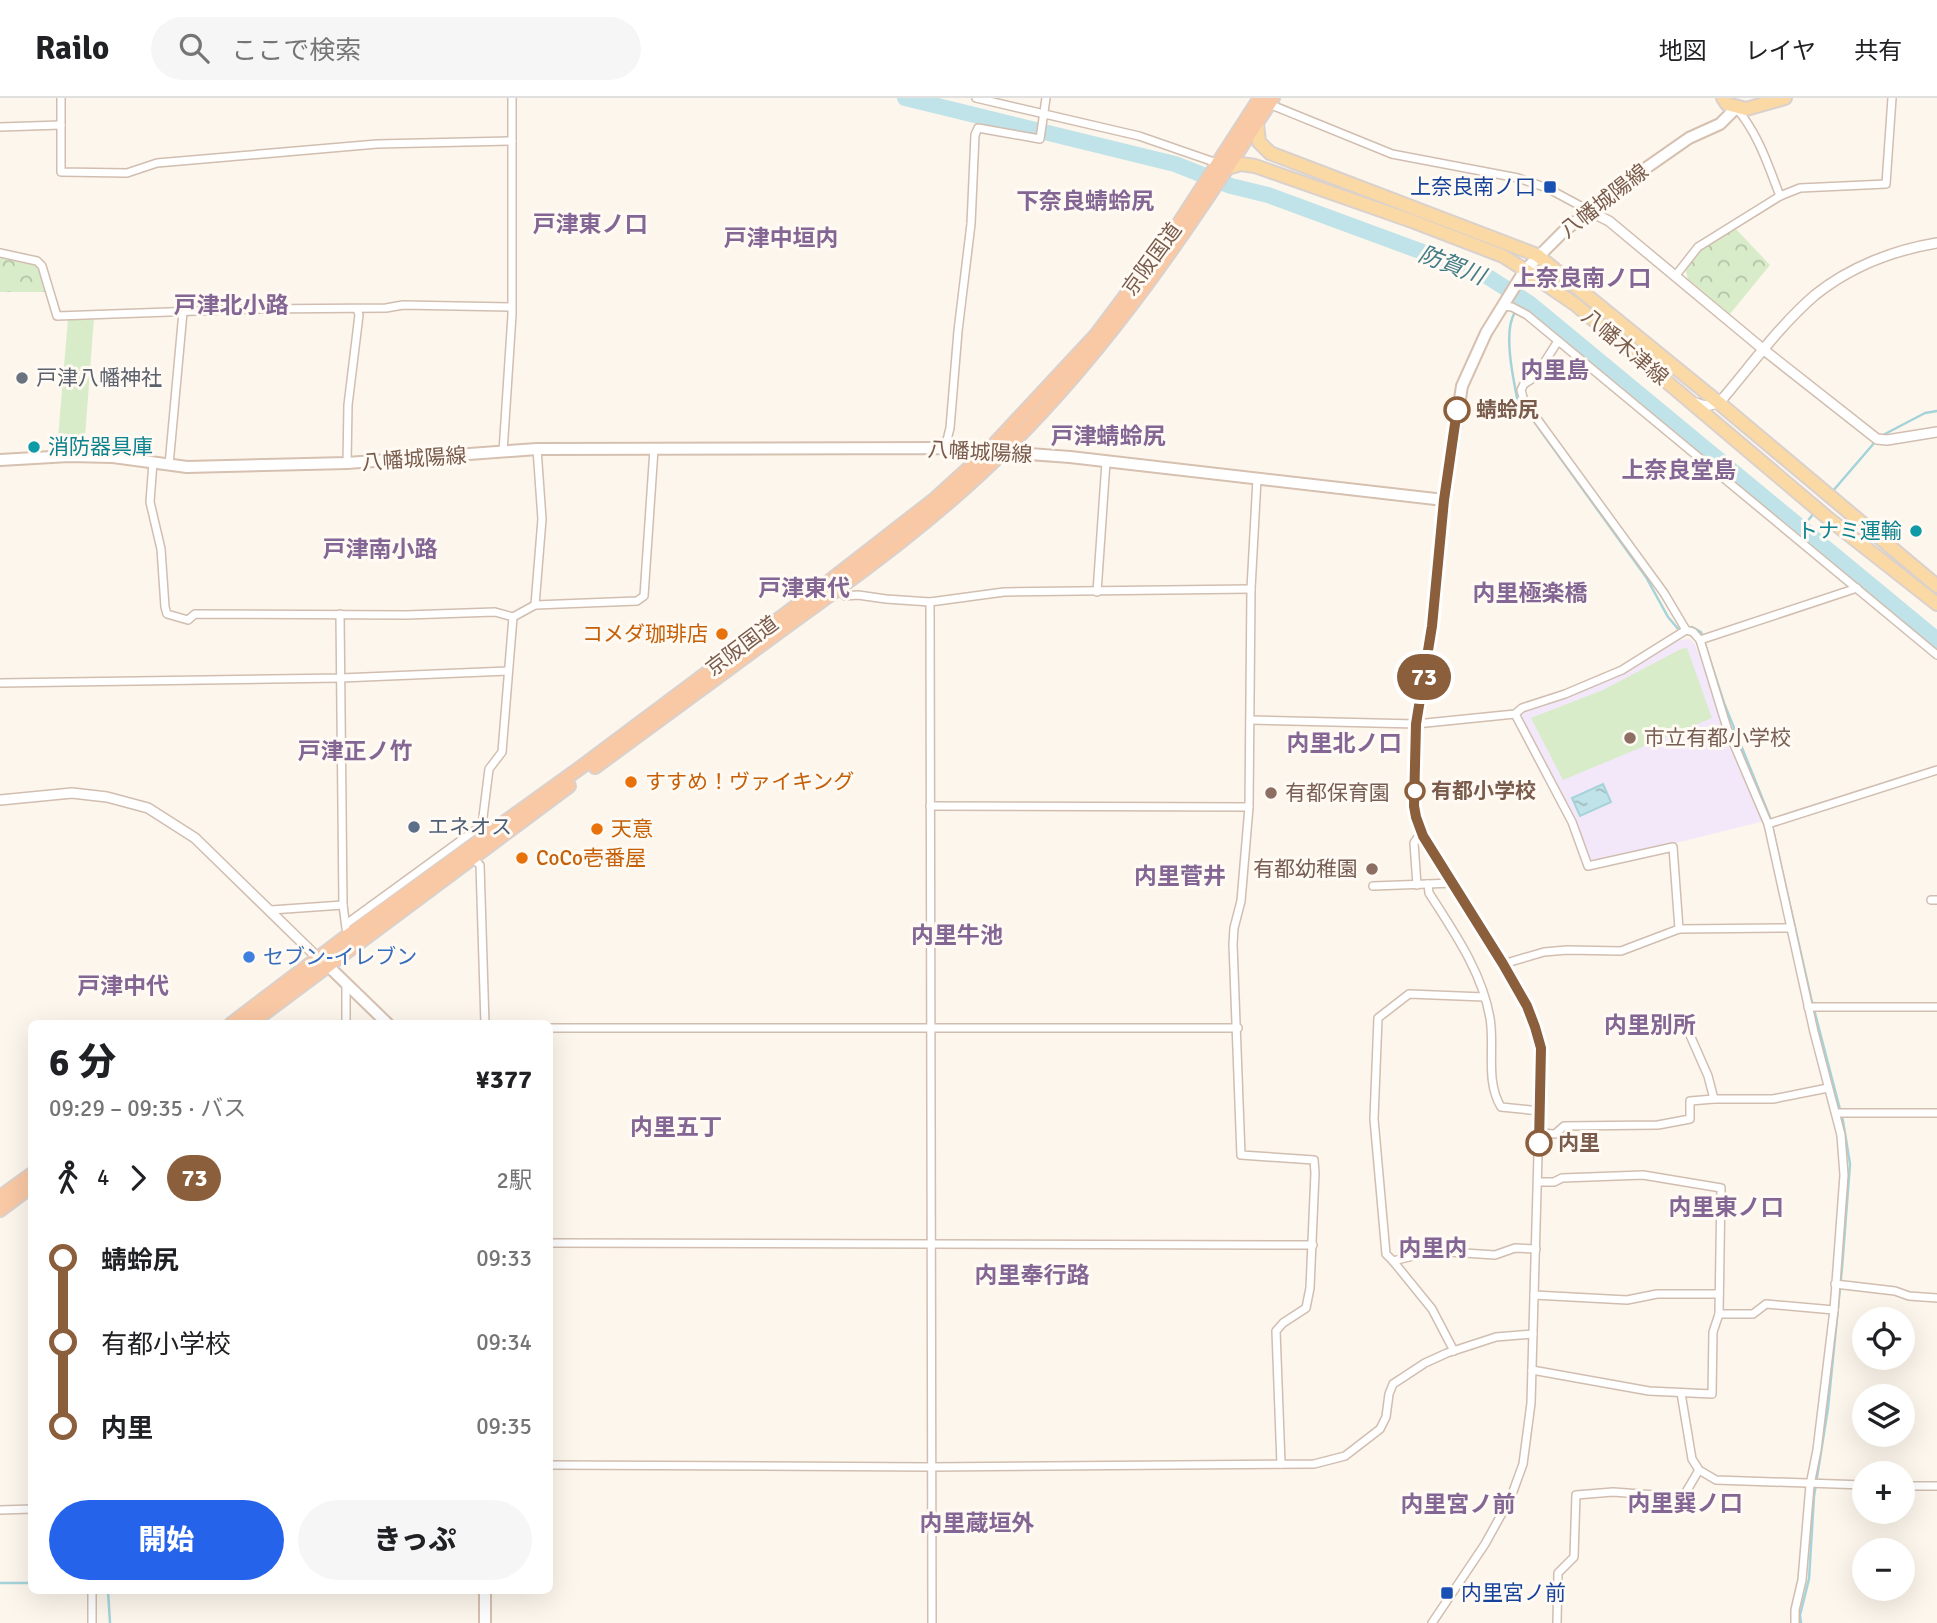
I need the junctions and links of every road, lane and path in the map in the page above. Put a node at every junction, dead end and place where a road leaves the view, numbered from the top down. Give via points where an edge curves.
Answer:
1 (61, 98) edge
2 (512, 98) edge
3 (976, 98) edge
4 (1046, 98) edge
5 (1723, 98) edge
6 (1785, 98) edge
7 (1892, 98) edge
8 (1263, 100) edge
9 (1736, 108) junction
10 (1045, 114) junction
11 (1257, 124) junction
12 (61, 125) junction
13 (0, 127) edge
14 (513, 141) junction
15 (1221, 167) junction
16 (1209, 187) junction
17 (1780, 196) junction
18 (1591, 212) junction
19 (1937, 243) edge
20 (0, 253) edge
21 (1537, 255) junction
22 (1522, 275) junction
23 (1676, 275) junction
24 (1502, 306) junction
25 (511, 307) junction
26 (357, 309) junction
27 (183, 312) junction
28 (1558, 341) junction
29 (1765, 350) junction
30 (1687, 400) junction
31 (1719, 403) junction
32 (1937, 432) edge
33 (945, 448) junction
34 (537, 449) junction
35 (654, 449) junction
36 (989, 450) junction
37 (1004, 451) junction
38 (503, 452) junction
39 (0, 460) edge
40 (153, 462) junction
41 (1106, 462) junction
42 (347, 463) junction
43 (169, 464) junction
44 (1257, 479) junction
45 (1444, 500) junction
46 (1937, 586) edge
47 (1857, 588) junction
48 (839, 589) junction
49 (1251, 589) junction
50 (1097, 592) junction
51 (930, 602) junction
52 (1937, 604) edge
53 (535, 605) junction
54 (340, 614) junction
55 (513, 617) junction
56 (1686, 631) junction
57 (1700, 640) junction
58 (1937, 655) edge
59 (509, 671) junction
60 (341, 677) junction
61 (0, 683) edge
62 (1516, 714) junction
63 (1250, 720) junction
64 (1416, 724) junction
65 (1937, 770) edge
66 (0, 800) edge
67 (930, 806) junction
68 (1249, 807) junction
69 (1768, 824) junction
70 (1423, 836) junction
71 (471, 857) junction
72 (1454, 883) junction
73 (1428, 884) junction
74 (1417, 885) junction
75 (1373, 886) dead end
76 (343, 905) junction
77 (271, 910) junction
78 (1791, 928) junction
79 (1679, 929) junction
80 (346, 930) junction
81 (323, 961) junction
82 (1503, 964) junction
83 (346, 981) junction
84 (1484, 997) junction
85 (1808, 1007) junction
86 (1937, 1007) edge
87 (238, 1020) edge
88 (255, 1020) edge
89 (346, 1020) edge
90 (384, 1020) edge
91 (485, 1020) edge
92 (1686, 1026) dead end
93 (553, 1028) edge
94 (930, 1028) junction
95 (1238, 1028) junction
96 (1828, 1088) junction
97 (1714, 1099) junction
98 (1540, 1111) junction
99 (1837, 1113) junction
100 (1937, 1113) edge
101 (1539, 1133) junction
102 (28, 1177) edge
103 (1538, 1182) junction
104 (28, 1189) edge
105 (0, 1197) edge
106 (0, 1210) edge
107 (553, 1243) edge
108 (1313, 1245) junction
109 (930, 1246) junction
110 (1536, 1249) junction
111 (1393, 1261) junction
112 (1835, 1284) junction
113 (1719, 1293) junction
114 (1534, 1295) junction
115 (1937, 1298) edge
116 (1834, 1310) junction
117 (1719, 1314) junction
118 (1533, 1334) junction
119 (1454, 1351) junction
120 (1532, 1370) junction
121 (1681, 1393) junction
122 (1281, 1464) junction
123 (553, 1465) edge
124 (931, 1467) junction
125 (1699, 1470) junction
126 (1810, 1485) junction
127 (1852, 1485) edge
128 (1915, 1486) edge
129 (1937, 1486) edge
130 (28, 1509) edge
131 (0, 1510) edge
132 (92, 1594) edge
133 (485, 1594) edge
134 (92, 1623) edge
135 (485, 1623) edge
136 (932, 1623) edge
137 (1433, 1623) edge
138 (1557, 1623) edge
139 (1795, 1623) edge

1 - 12 street
2 - 14 street
3 - 10 street
4 - 10 street
5 - 9 main road
6 - 9 main road via 1760,107
7 - 17 street via 1886,184 1800,188
8 - 11 highway, 京阪国道
8 - 15 highway, 京阪国道
8 - 18 street via 1392,154 1518,178
9 - 17 street via 1762,149
9 - 18 main road, 八幡城陽線 via 1720,124 1689,138 1626,182
10 - 15 street via 1139,135
10 - 33 street via 1040,139 978,128 975,135 971,223
11 - 15 highway, 京阪国道
11 - 21 main road, 八幡木津線 via 1259,142 1270,153
12 - 13 street
12 - 14 street via 61,172 127,173 157,163 377,144
14 - 25 street
15 - 16 highway, 京阪国道
15 - 22 main road, 八幡木津線 via 1255,166 1412,221 1503,256
16 - 36 highway, 京阪国道 via 1097,335
16 - 37 highway, 京阪国道 via 1147,286 1074,377
17 - 23 street via 1698,247
18 - 21 main road, 八幡城陽線
18 - 23 street
19 - 29 street via 1888,255 1845,276 1816,295
20 - 27 street via 42,265 57,316
21 - 22 main road, 八幡城陽線
21 - 31 main road, 八幡木津線
22 - 24 main road, 八幡城陽線
22 - 30 main road, 八幡木津線 via 1576,305
23 - 29 street
24 - 28 street via 1527,315
24 - 45 main road, 八幡城陽線 via 1462,386
25 - 26 street
25 - 38 street
26 - 27 street
26 - 42 street
27 - 43 street
28 - 47 street
28 - 56 street via 1535,377 1524,384 1524,401 1664,593
29 - 31 street
29 - 32 street via 1877,439
30 - 31 street via 1705,406
30 - 52 main road, 八幡木津線
31 - 46 main road, 八幡木津線
33 - 35 main road, 八幡城陽線
33 - 36 main road, 八幡城陽線
34 - 35 main road, 八幡城陽線
34 - 38 main road, 八幡城陽線
34 - 53 street via 542,519
35 - 53 street via 643,596 637,601
36 - 37 main road, 八幡城陽線
36 - 80 highway, 京阪国道 via 935,499 831,580 579,768
37 - 41 main road, 八幡城陽線
37 - 48 highway, 京阪国道
38 - 42 main road, 八幡城陽線
39 - 40 main road, 八幡城陽線 via 69,456
40 - 43 main road, 八幡城陽線
40 - 54 street via 150,502 161,549 167,614 188,620 195,614
41 - 44 main road, 八幡城陽線
41 - 50 street
42 - 43 main road, 八幡城陽線
44 - 45 main road, 八幡城陽線
44 - 49 street
45 - 64 street via 1432,626
47 - 57 street
47 - 58 street
48 - 51 street via 845,596
48 - 71 highway, 京阪国道
49 - 50 street
49 - 63 street
50 - 51 street via 1004,592
51 - 67 street
53 - 55 street
54 - 55 street via 495,612
54 - 60 street
55 - 59 street
56 - 57 street
56 - 62 street via 1622,670
57 - 69 street via 1727,729
59 - 60 street
59 - 80 street via 502,752 489,769 482,825
60 - 61 street
60 - 76 street
62 - 64 street
62 - 79 street via 1572,822 1588,866 1673,847
63 - 64 street
63 - 68 street
64 - 70 street via 1414,806
65 - 69 street
66 - 77 street via 72,793 148,808 195,838
67 - 68 street
67 - 94 street
68 - 95 street via 1241,901 1234,928
69 - 78 street
70 - 72 street
70 - 74 street via 1414,843
71 - 81 highway, 京阪国道
71 - 91 street via 481,865
72 - 73 street
72 - 82 street
73 - 74 street
73 - 84 street via 1429,893 1465,950
74 - 75 street
76 - 77 street
76 - 80 street
77 - 81 street
78 - 79 street
78 - 85 street
79 - 82 street via 1621,951 1544,952
80 - 81 highway, 京阪国道
81 - 83 main road
81 - 87 highway, 京阪国道
81 - 88 highway, 京阪国道
82 - 98 street via 1527,1006 1541,1048
83 - 89 street
83 - 90 main road
84 - 98 street via 1497,1101 1501,1107
84 - 111 street via 1409,994 1378,1018 1374,1119 1386,1254
85 - 86 street
85 - 96 street
92 - 97 street
93 - 94 street
94 - 95 street
94 - 109 street
95 - 108 street via 1241,1155 1314,1160
96 - 97 street via 1773,1099
96 - 99 street
97 - 101 street via 1690,1101 1690,1119 1658,1125 1564,1126 1555,1134
98 - 101 street
99 - 100 street
99 - 112 street via 1844,1175
101 - 103 street
102 - 105 highway
103 - 110 street
103 - 113 street via 1643,1175 1721,1188
104 - 106 highway
107 - 109 street
108 - 109 street
108 - 122 street via 1306,1308 1276,1331
109 - 124 street
110 - 111 street via 1515,1248 1494,1255 1433,1251
110 - 114 street
111 - 119 street via 1432,1309
112 - 115 street
112 - 116 street
113 - 114 street via 1657,1294 1628,1300
113 - 117 street
114 - 118 street
116 - 117 street via 1766,1304 1753,1314
116 - 126 street
117 - 121 street via 1713,1332 1712,1394
118 - 119 street via 1496,1337
118 - 120 street
119 - 122 street via 1393,1384 1380,1429 1345,1456 1314,1464
120 - 121 street
120 - 137 street via 1530,1427 1511,1497
121 - 125 street via 1692,1460
122 - 124 street
123 - 124 street
124 - 136 street
125 - 126 street via 1716,1480
125 - 138 street via 1683,1497 1613,1492 1576,1495 1574,1557 1558,1573
126 - 127 street
126 - 139 street
128 - 129 street
130 - 131 street
132 - 134 street
133 - 135 main road

